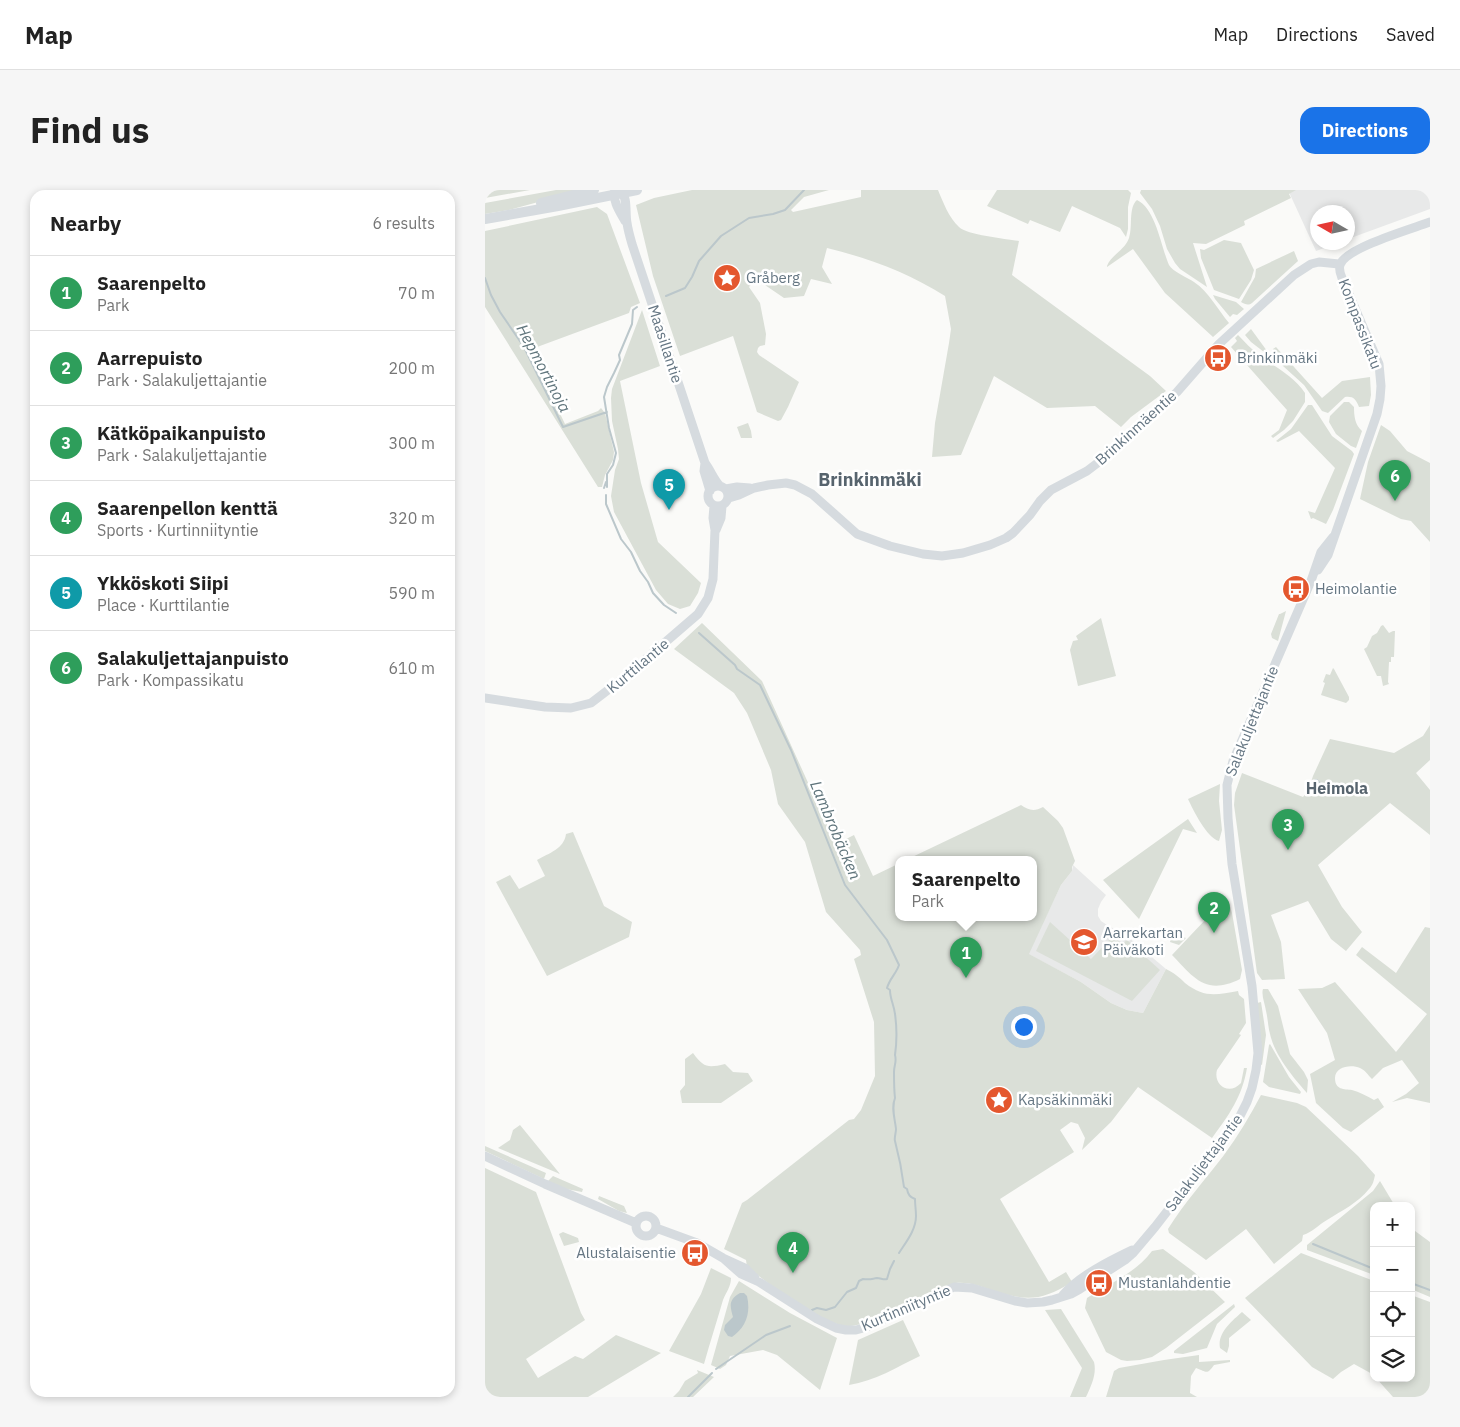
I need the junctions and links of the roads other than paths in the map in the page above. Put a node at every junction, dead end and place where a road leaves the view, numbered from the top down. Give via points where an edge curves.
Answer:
1 (594, 190) edge
2 (637, 190) edge
3 (618, 192) edge
4 (489, 218) edge
5 (1430, 222) edge
6 (1339, 264) junction
7 (705, 463) junction
8 (710, 491) junction
9 (725, 491) junction
10 (718, 506) junction
11 (1333, 537) joint
12 (485, 698) edge
13 (485, 1156) edge
14 (636, 1223) junction
15 (656, 1228) junction
16 (1063, 1296) joint

1 - 4 main road
2 - 3 main road
3 - 4 main road
3 - 7 street, Maasillantie via 617,207 627,224
5 - 6 street, Kompassikatu via 1362,248 1345,256
6 - 9 street, Brinkinmäentie via 1319,262 1294,275 1219,344 1177,392 1108,455 1087,471 1051,490 1013,533 990,545 963,554 932,556 857,534 812,494 795,485 737,487
6 - 11 street, Kompassikatu via 1339,271 1379,364 1381,386 1377,414
7 - 8 street, Maasillantie
7 - 9 street, Maasillantie
8 - 9 street via 713,488
8 - 10 street via 708,499
9 - 10 street via 727,503
10 - 12 street, Kurttilantie via 713,518 713,579 701,610 604,695 591,703 571,708
11 - 16 street, Salakuljettajantie via 1328,555 1311,581 1233,761 1227,785 1232,864 1257,1037 1257,1070 1253,1088 1232,1128 1139,1247 1097,1279
13 - 14 street
14 - 15 street via 641,1216 649,1215 655,1220
14 - 15 street via 637,1232 642,1236 651,1235
15 - 16 street, Kurtinniityntie via 697,1243 745,1268 759,1282 800,1309 846,1330 867,1327 954,1287 972,1288 1027,1303

